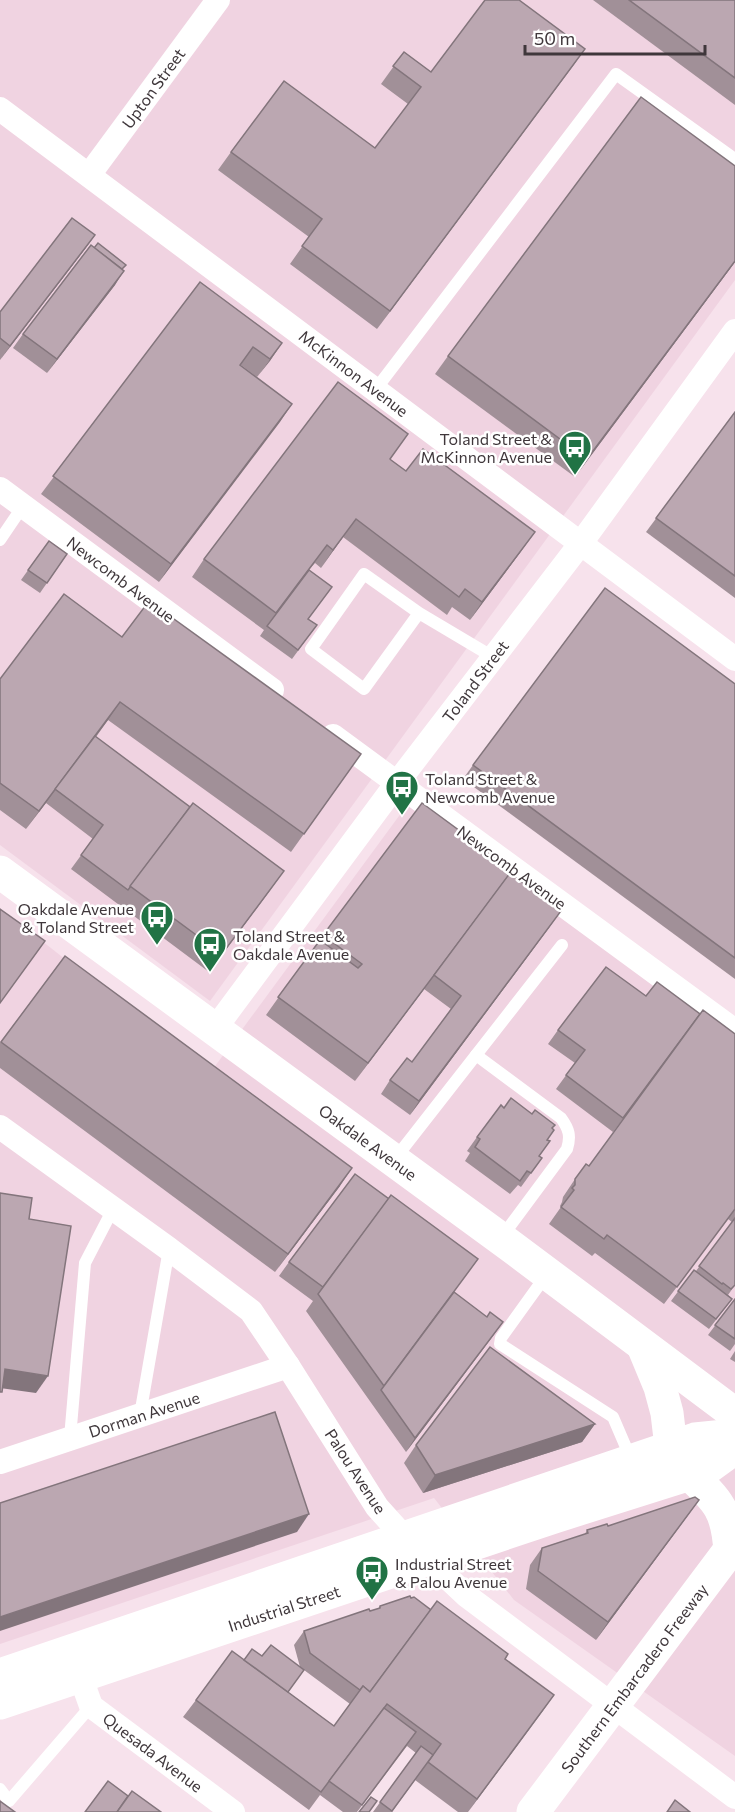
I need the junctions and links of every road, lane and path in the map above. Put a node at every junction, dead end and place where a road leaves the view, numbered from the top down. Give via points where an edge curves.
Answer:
1 (218, 0) edge
2 (0, 109) edge
3 (735, 159) edge
4 (89, 175) junction
5 (735, 331) edge
6 (376, 389) junction
7 (0, 489) edge
8 (22, 506) junction
9 (0, 540) edge
10 (581, 543) junction
11 (419, 613) junction
12 (493, 657) junction
13 (735, 659) edge
14 (291, 705) edge
15 (320, 726) edge
16 (397, 783) junction
17 (0, 872) edge
18 (562, 945) dead end
19 (214, 1030) junction
20 (735, 1031) edge
21 (476, 1055) junction
22 (0, 1127) edge
23 (393, 1161) junction
24 (113, 1209) junction
25 (500, 1239) junction
26 (169, 1248) junction
27 (547, 1274) junction
28 (642, 1344) junction
29 (288, 1366) junction
30 (735, 1414) edge
31 (140, 1415) junction
32 (735, 1435) edge
33 (70, 1438) junction
34 (671, 1447) junction
35 (735, 1448) edge
36 (631, 1461) junction
37 (0, 1462) edge
38 (689, 1474) junction
39 (404, 1537) junction
40 (734, 1552) edge
41 (427, 1560) junction
42 (76, 1663) junction
43 (0, 1675) edge
44 (0, 1703) edge
45 (91, 1706) junction
46 (616, 1708) junction
47 (0, 1789) edge
48 (735, 1797) edge
49 (233, 1812) edge
50 (535, 1812) edge
51 (551, 1812) edge

1 - 4 street, Upton Street
2 - 4 street, McKinnon Avenue
3 - 6 lane via 616,74
4 - 6 street, McKinnon Avenue
5 - 10 street, Toland Street
6 - 10 street, McKinnon Avenue
7 - 8 street, Newcomb Avenue
8 - 9 lane
8 - 14 street, Newcomb Avenue
10 - 12 street, Toland Street
10 - 13 street, McKinnon Avenue
11 - 11 lane via 364,689 311,649 364,574
11 - 12 lane
12 - 16 street, Toland Street
15 - 16 street, Newcomb Avenue
16 - 19 street, Toland Street
16 - 20 street, Newcomb Avenue
17 - 19 main road, Oakdale Avenue
18 - 21 lane
19 - 23 main road, Oakdale Avenue
21 - 23 lane
21 - 25 lane via 561,1118 570,1139 567,1149
22 - 24 street, Palou Avenue
23 - 25 main road, Oakdale Avenue
24 - 26 street, Palou Avenue
24 - 33 lane via 85,1263
25 - 27 main road, Oakdale Avenue
26 - 29 street, Palou Avenue via 251,1311
26 - 31 lane
27 - 28 main road, Oakdale Avenue
27 - 36 lane via 500,1344 613,1417
28 - 30 main road, Oakdale Avenue
28 - 34 main road via 660,1387
29 - 31 street, Dorman Avenue
29 - 39 street, Palou Avenue via 377,1507
31 - 33 street, Dorman Avenue
32 - 34 main road, Industrial Street via 695,1439
33 - 37 street, Dorman Avenue
34 - 36 main road, Industrial Street
35 - 38 main road, Industrial Street via 706,1468
36 - 39 main road, Industrial Street
38 - 40 main road via 711,1493 721,1509
38 - 41 main road, Industrial Street
39 - 41 street, Palou Avenue
39 - 42 main road, Industrial Street
40 - 46 street
40 - 50 main road, Southern Embarcadero Freeway
40 - 51 main road, Southern Embarcadero Freeway
41 - 42 main road, Industrial Street
41 - 46 street, Palou Avenue via 467,1596
42 - 43 main road, Industrial Street
42 - 44 main road, Industrial Street
42 - 45 street, Quesada Avenue
45 - 47 lane via 9,1801
45 - 49 street, Quesada Avenue
46 - 48 street, Palou Avenue
46 - 50 street

